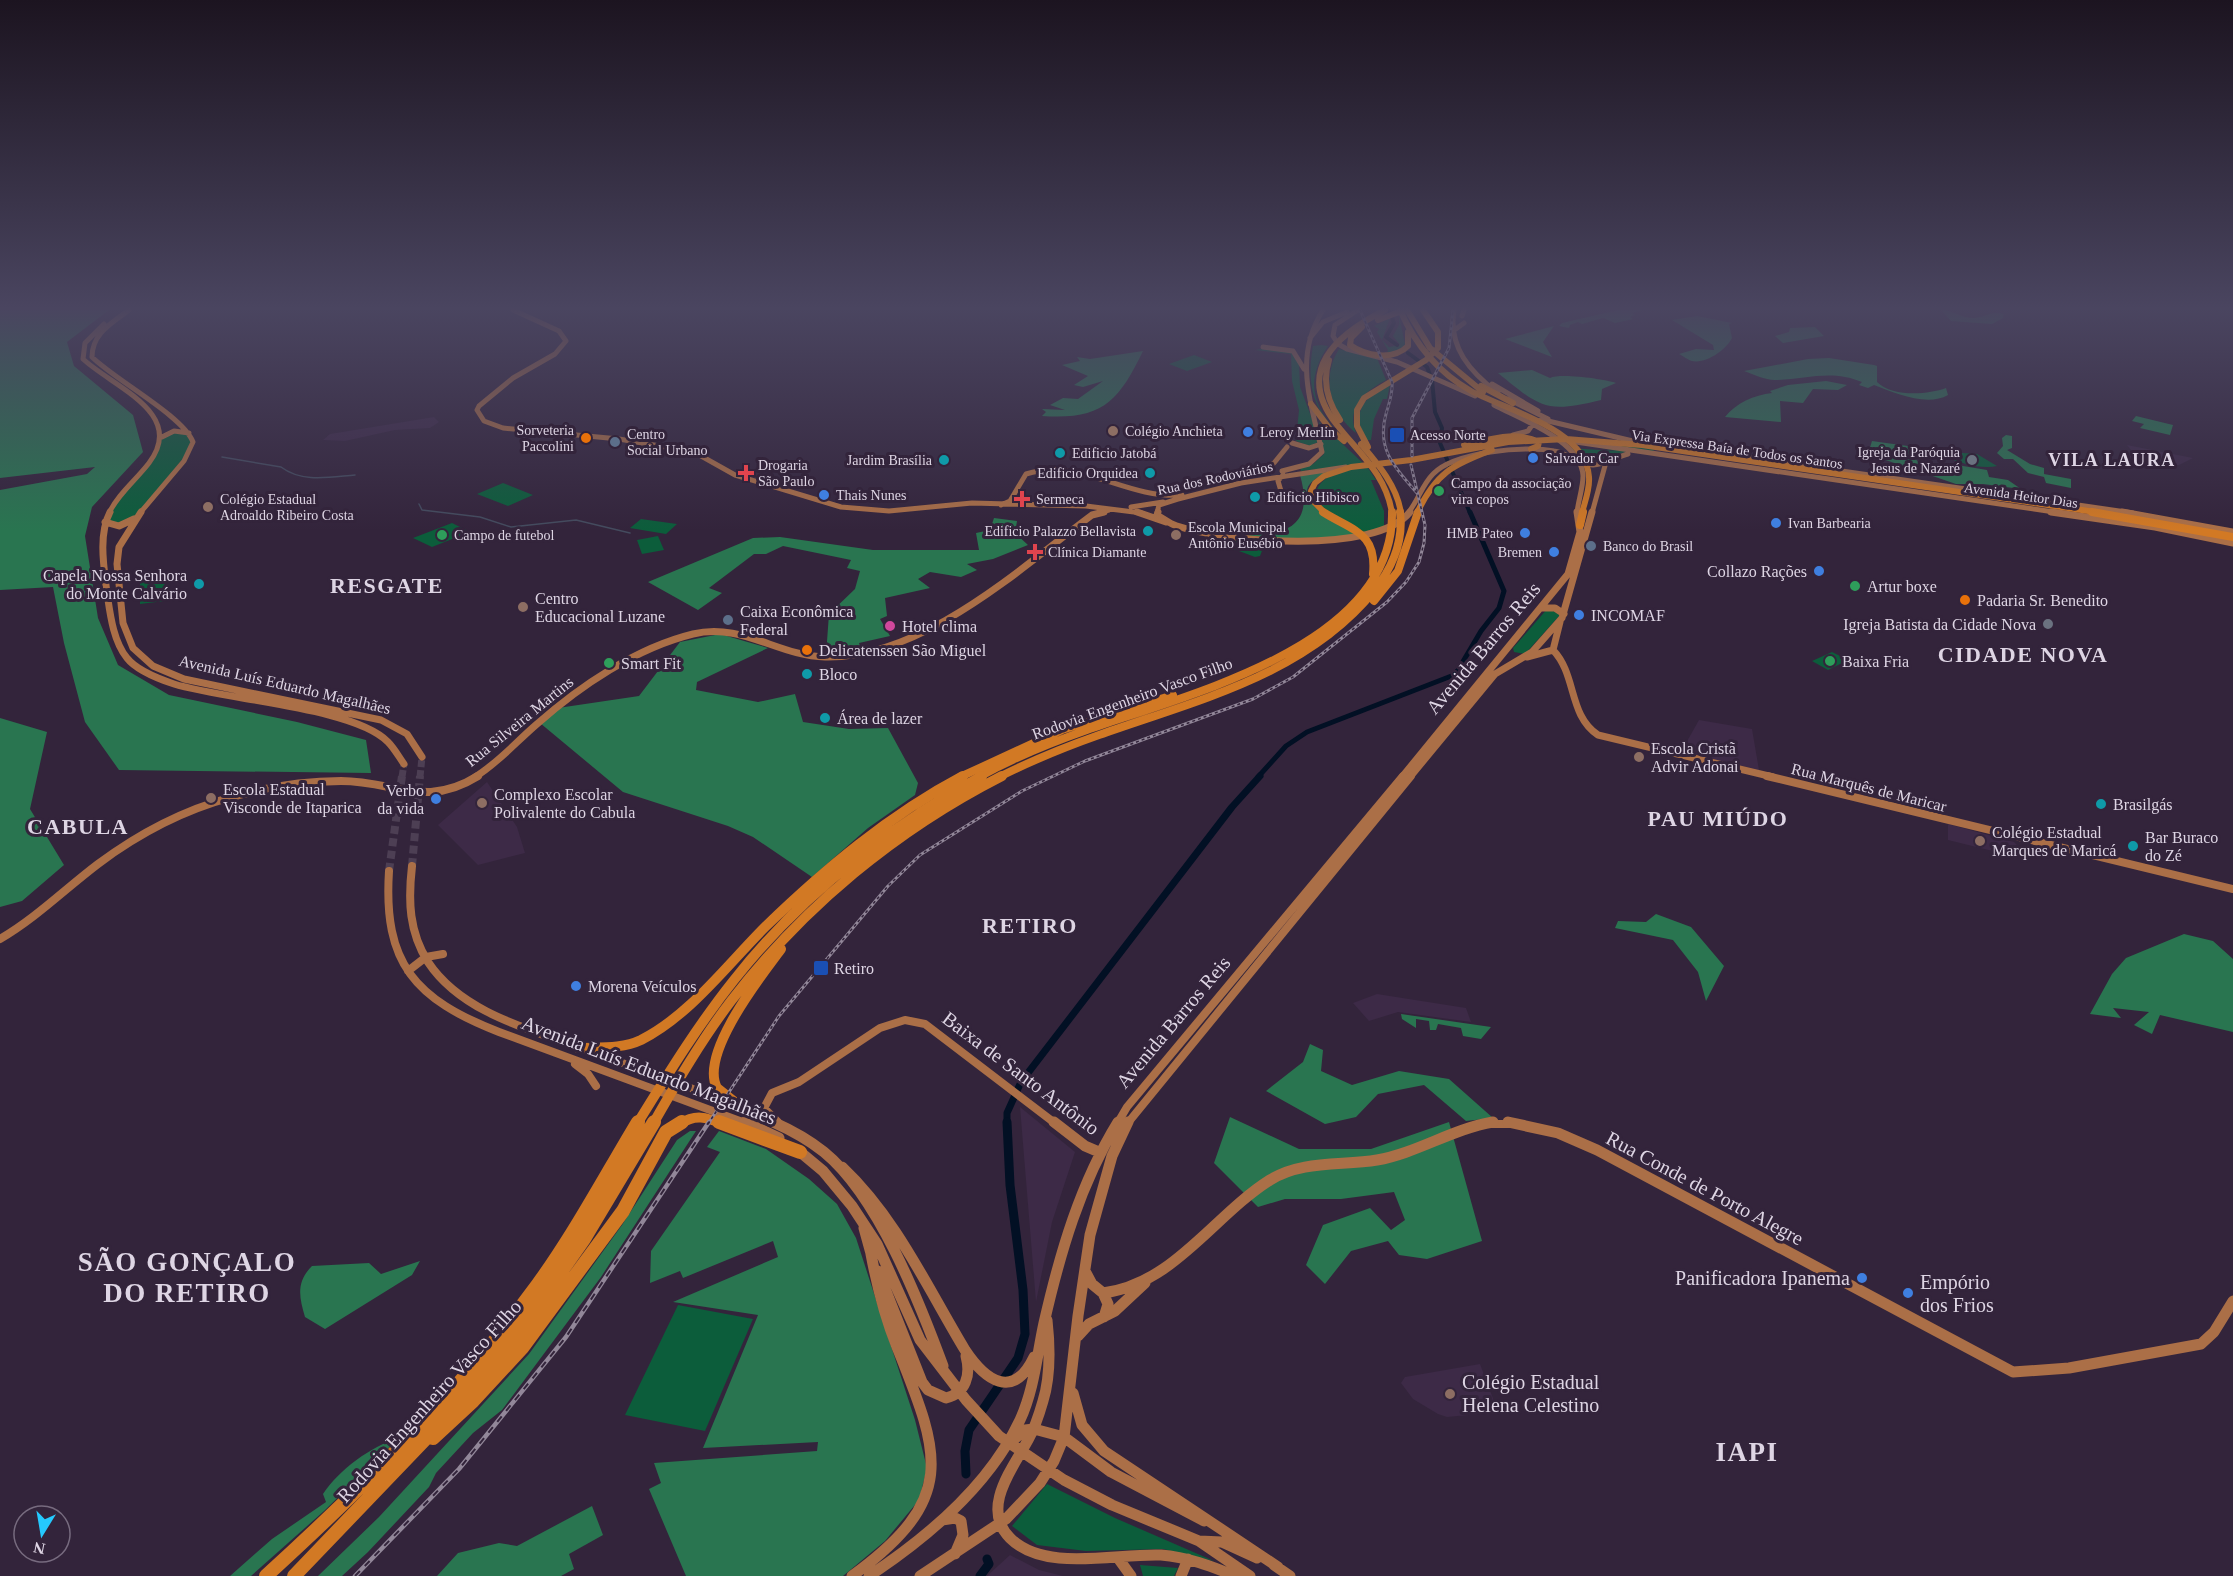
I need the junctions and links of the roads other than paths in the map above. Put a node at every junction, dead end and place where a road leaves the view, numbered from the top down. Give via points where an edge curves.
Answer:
1 (115, 384) edge
2 (124, 384) edge
3 (506, 384) edge
4 (1307, 384) edge
5 (1319, 384) edge
6 (1326, 384) edge
7 (1385, 384) edge
8 (1449, 384) edge
9 (1456, 384) edge
10 (1466, 384) edge
11 (1471, 384) edge
12 (1478, 384) edge
13 (1487, 384) edge
14 (1491, 384) edge
15 (1464, 390) junction
16 (1484, 395) junction
17 (1513, 403) junction
18 (1311, 404) junction
19 (1517, 416) junction
20 (1536, 416) junction
21 (1532, 425) junction
22 (1564, 425) junction
23 (190, 434) junction
24 (1512, 435) junction
25 (162, 437) junction
26 (1556, 437) junction
27 (1637, 442) junction
28 (1321, 444) junction
29 (1680, 448) junction
30 (1531, 449) junction
31 (1643, 454) junction
32 (1436, 455) junction
33 (1365, 457) junction
34 (1680, 459) junction
35 (1725, 459) junction
36 (1412, 460) joint
37 (1579, 462) junction
38 (1606, 462) junction
39 (1377, 464) junction
40 (1352, 467) junction
41 (1784, 469) junction
42 (1832, 469) junction
43 (1582, 470) junction
44 (1602, 473) junction
45 (1283, 474) junction
46 (1818, 477) junction
47 (1240, 479) junction
48 (1224, 483) junction
49 (1217, 488) junction
50 (1423, 489) junction
51 (1135, 492) junction
52 (1204, 492) junction
53 (1181, 498) junction
54 (1010, 501) junction
55 (1284, 501) dead end
56 (1000, 505) junction
57 (1018, 506) junction
58 (1074, 506) junction
59 (1096, 508) junction
60 (1109, 510) junction
61 (1584, 511) junction
62 (1087, 513) junction
63 (135, 518) junction
64 (105, 522) junction
65 (1166, 522) junction
66 (1583, 525) junction
67 (2232, 536) edge
68 (1055, 542) junction
69 (1371, 579) junction
70 (1550, 598) junction
71 (1568, 603) junction
72 (1542, 608) junction
73 (1564, 614) junction
74 (1560, 622) junction
75 (1329, 634) junction
76 (1508, 650) junction
77 (1553, 650) junction
78 (1523, 658) junction
79 (1211, 687) junction
80 (422, 757) tunnel mouth
81 (405, 764) tunnel mouth
82 (978, 769) junction
83 (923, 811) junction
84 (412, 866) tunnel mouth
85 (389, 871) tunnel mouth
86 (2233, 889) edge
87 (803, 920) junction
88 (0, 939) edge
89 (443, 954) dead end
90 (426, 957) junction
91 (408, 971) junction
92 (578, 1048) junction
93 (567, 1057) junction
94 (596, 1086) dead end
95 (746, 1111) junction
96 (784, 1127) junction
97 (1121, 1135) junction
98 (800, 1152) junction
99 (1099, 1152) junction
100 (828, 1155) junction
101 (862, 1221) junction
102 (871, 1254) junction
103 (1085, 1271) junction
104 (1155, 1274) junction
105 (1103, 1293) junction
106 (2233, 1301) edge
107 (1047, 1313) junction
108 (1104, 1317) junction
109 (1041, 1336) junction
110 (1077, 1339) junction
111 (961, 1344) junction
112 (1072, 1378) junction
113 (949, 1379) junction
114 (1034, 1429) junction
115 (1064, 1437) junction
116 (418, 1447) junction
117 (1001, 1453) junction
118 (937, 1521) junction
119 (1001, 1526) junction
120 (1217, 1526) junction
121 (1199, 1540) junction
122 (955, 1555) junction
123 (1118, 1558) junction
124 (1188, 1559) junction
125 (1278, 1567) junction
126 (266, 1576) edge
127 (294, 1576) edge
128 (852, 1576) edge
129 (869, 1576) edge
130 (920, 1576) edge
131 (1131, 1576) edge
132 (1181, 1576) edge
133 (1235, 1576) edge
134 (1250, 1576) edge
135 (1290, 1576) edge

1 - 25 main road via 149,410 159,423
2 - 23 main road
3 - 56 main road via 479,406 478,414 488,423 687,451 735,475 841,507 889,511 961,504
4 - 18 main road
5 - 33 highway, Rodovia Engenheiro Vasco Filho via 1322,401 1337,426
6 - 39 highway, Rodovia Engenheiro Vasco Filho via 1329,401 1344,425
7 - 39 highway via 1367,395 1356,417 1359,433
8 - 15 main road, Avenida Barros Reis
9 - 15 highway
10 - 16 highway
11 - 16 highway
12 - 17 highway
13 - 17 main road
14 - 20 main road via 1537,410 1541,416
15 - 19 main road, Avenida Barros Reis
16 - 20 highway
16 - 61 highway via 1533,419 1578,452 1589,473
17 - 20 main road
18 - 28 main road
18 - 33 highway via 1330,429
19 - 20 main road
19 - 21 main road, Avenida Barros Reis
20 - 22 main road
20 - 61 highway via 1571,441 1590,461 1595,479
21 - 22 main road via 1544,420
21 - 24 main road via 1526,432
21 - 26 main road, Avenida Barros Reis
22 - 27 main road, Avenida Heitor Dias
23 - 25 main road via 178,431
23 - 63 main road, Avenida Luís Eduardo Magalhães via 192,447 184,461
24 - 30 highway via 1538,441 1540,445
24 - 32 highway via 1473,442
25 - 64 main road, Avenida Luís Eduardo Magalhães via 156,454 117,498
26 - 31 main road, Avenida Heitor Dias
26 - 37 main road, Avenida Barros Reis
27 - 29 main road, Avenida Heitor Dias
27 - 31 main road via 1652,448
28 - 45 main road via 1321,455
28 - 47 main road via 1309,448 1290,445 1274,463
29 - 34 main road via 1670,453
29 - 42 main road, Avenida Heitor Dias
30 - 37 main road via 1561,452
30 - 50 main road via 1456,461 1434,470
31 - 34 main road, Avenida Heitor Dias
31 - 38 main road
32 - 35 highway, Via Expressa Baía de Todos os Santos via 1508,442 1566,439 1624,443
32 - 36 highway, Via Expressa Baía de Todos os Santos
33 - 39 highway, Rodovia Engenheiro Vasco Filho
34 - 46 main road, Avenida Heitor Dias
35 - 41 highway
35 - 75 highway, Via Expressa Baía de Todos os Santos via 1578,442 1522,445 1478,454 1450,468 1434,485 1418,511 1398,571 1365,609
36 - 40 highway, Rua dos Rodoviários
37 - 38 main road
37 - 43 main road, Avenida Barros Reis
38 - 44 main road, Avenida Barros Reis
39 - 69 highway, Rodovia Engenheiro Vasco Filho via 1388,492 1393,524 1386,555
39 - 75 highway, Rodovia Engenheiro Vasco Filho via 1394,486 1401,507 1398,549 1377,589
40 - 45 main road, Rua dos Rodoviários
40 - 69 highway via 1321,478 1313,486 1312,497 1323,511 1369,541 1375,559
41 - 42 highway
41 - 46 highway
41 - 50 main road via 1634,450 1545,446 1453,458 1432,470
41 - 67 highway, Via Expressa Baía de Todos os Santos
42 - 67 main road, Avenida Heitor Dias via 2139,514
43 - 44 main road
43 - 66 main road, Avenida Barros Reis via 1576,512
44 - 66 main road, Avenida Barros Reis
45 - 47 main road, Rua dos Rodoviários
45 - 55 main road via 1278,481
46 - 67 main road, Avenida Heitor Dias
47 - 48 main road
47 - 49 main road, Rua dos Rodoviários
48 - 49 main road
48 - 51 main road via 1176,492
49 - 52 main road, Rua dos Rodoviários
50 - 65 main road, Rua dos Rodoviários via 1402,521 1371,535 1325,542 1213,534
51 - 52 main road via 1166,496
51 - 54 main road via 1066,471 1042,469 1026,474
52 - 53 main road, Rua dos Rodoviários
53 - 59 main road, Rua dos Rodoviários via 1143,506
53 - 65 main road via 1158,507 1157,515
54 - 56 main road
54 - 57 main road
56 - 57 main road
57 - 58 main road
58 - 59 main road
58 - 62 main road
59 - 60 main road, Rua dos Rodoviários
59 - 62 main road, Rua Silveira Martins
60 - 65 main road, Rua dos Rodoviários via 1133,510
60 - 68 main road, Rua Silveira Martins via 1092,515
61 - 66 highway, Avenida Barros Reis
62 - 68 main road, Rua Silveira Martins
63 - 64 main road via 119,526
63 - 80 main road, Avenida Luís Eduardo Magalhães via 120,543 117,564 126,633 141,657 184,679 381,720 407,734
64 - 81 main road, Avenida Luís Eduardo Magalhães via 103,549 115,637 124,656 138,669 176,685 358,723 389,739
66 - 70 main road, Avenida Barros Reis via 1568,574
66 - 71 main road, Avenida Barros Reis
68 - 88 main road, Rua Silveira Martins via 961,609 901,640 860,655 812,656 748,633 725,630 694,633 672,641 582,688 483,770 444,792 415,794 362,781 333,781 256,792 211,805 118,850 29,922
69 - 79 highway, Rodovia Engenheiro Vasco Filho via 1351,605 1305,641 1266,664
70 - 71 main road
70 - 72 main road, Avenida Barros Reis
71 - 73 main road, Avenida Barros Reis
72 - 73 main road via 1555,608
72 - 76 main road, Avenida Barros Reis
73 - 74 main road, Avenida Barros Reis
74 - 77 main road
74 - 78 main road, Avenida Barros Reis
75 - 87 highway, Rodovia Engenheiro Vasco Filho via 1251,679 1075,743 1007,773 896,841
76 - 78 main road
76 - 99 main road, Avenida Barros Reis via 1127,1107
77 - 78 main road
77 - 86 main road, Rua Marquês de Maricar via 1566,662 1581,720 1598,735
78 - 97 main road, Avenida Barros Reis via 1495,674 1143,1100
79 - 82 highway via 1089,720
79 - 83 highway, Rodovia Engenheiro Vasco Filho via 1046,745
82 - 83 highway
82 - 92 highway via 897,816 830,867 660,1029 627,1045
83 - 126 highway, Rodovia Engenheiro Vasco Filho via 860,856 791,916 728,985 671,1064 564,1245 504,1328 382,1464
84 - 90 main road, Avenida Luís Eduardo Magalhães via 409,891 413,926 416,941
85 - 91 main road, Avenida Luís Eduardo Magalhães via 386,907 390,931
87 - 95 highway via 749,996 715,1061 713,1075 718,1090
87 - 116 highway, Rodovia Engenheiro Vasco Filho via 746,981 686,1067 597,1222 532,1316
89 - 90 main road
90 - 91 main road
90 - 92 main road, Avenida Luís Eduardo Magalhães via 449,984 471,1001 511,1023
91 - 93 main road, Avenida Luís Eduardo Magalhães via 437,1001 462,1017
92 - 95 main road, Avenida Luís Eduardo Magalhães
93 - 94 main road
93 - 98 main road, Avenida Luís Eduardo Magalhães via 772,1134
95 - 96 main road, Avenida Luís Eduardo Magalhães
96 - 99 main road, Baixa de Santo Antônio via 764,1107 768,1097 801,1081 881,1028 902,1020 925,1024 1085,1146
96 - 100 main road, Avenida Luís Eduardo Magalhães
97 - 99 main road
97 - 103 main road, Avenida Barros Reis via 1095,1215
98 - 101 main road, Avenida Luís Eduardo Magalhães via 838,1188
98 - 116 highway via 705,1117 690,1117 674,1125 660,1142 623,1211 522,1348 439,1434
99 - 107 main road, Avenida Barros Reis via 1067,1227
100 - 111 main road via 874,1200
100 - 113 main road, Avenida Luís Eduardo Magalhães via 884,1235
101 - 102 main road
101 - 113 main road, Avenida Luís Eduardo Magalhães via 877,1244 920,1340
102 - 111 main road via 923,1382 938,1396 951,1397 967,1383 970,1365
102 - 128 main road via 890,1329 930,1434 933,1464 923,1503 896,1537
103 - 105 main road
103 - 110 main road, Avenida Barros Reis
104 - 105 main road, Rua Conde de Porto Alegre via 1126,1291
104 - 106 main road, Rua Conde de Porto Alegre via 1268,1181 1283,1173 1383,1159 1476,1125 1508,1121 1588,1146 1635,1169 2013,1372 2069,1368 2200,1344 2214,1332
104 - 108 main road, Rua Conde de Porto Alegre via 1124,1305
105 - 108 main road via 1108,1304
107 - 109 main road, Avenida Barros Reis
107 - 114 main road via 1049,1372
108 - 110 main road, Rua Conde de Porto Alegre via 1086,1327
109 - 111 main road via 1025,1375 1006,1383 984,1375
109 - 117 main road, Avenida Barros Reis via 1031,1389 1020,1420
110 - 112 main road, Avenida Barros Reis
112 - 115 main road, Avenida Barros Reis
112 - 120 main road via 1074,1409 1094,1441
113 - 121 main road via 982,1420 1015,1448 1064,1480 1112,1505
114 - 115 main road
114 - 117 main road via 1017,1435
114 - 119 main road via 1000,1495 997,1515
115 - 119 main road, Avenida Barros Reis via 1041,1484
115 - 120 main road via 1111,1472
116 - 127 highway, Rodovia Engenheiro Vasco Filho
117 - 118 main road, Avenida Barros Reis
118 - 122 main road via 961,1521 963,1534
118 - 129 main road, Avenida Barros Reis via 902,1554
119 - 122 main road, Avenida Barros Reis
119 - 123 main road via 1015,1544 1044,1557 1087,1561
120 - 125 main road
121 - 125 main road via 1222,1542
121 - 134 main road
122 - 130 main road, Avenida Barros Reis
123 - 124 main road via 1150,1555
123 - 131 main road
124 - 132 main road
124 - 133 main road
125 - 135 main road

